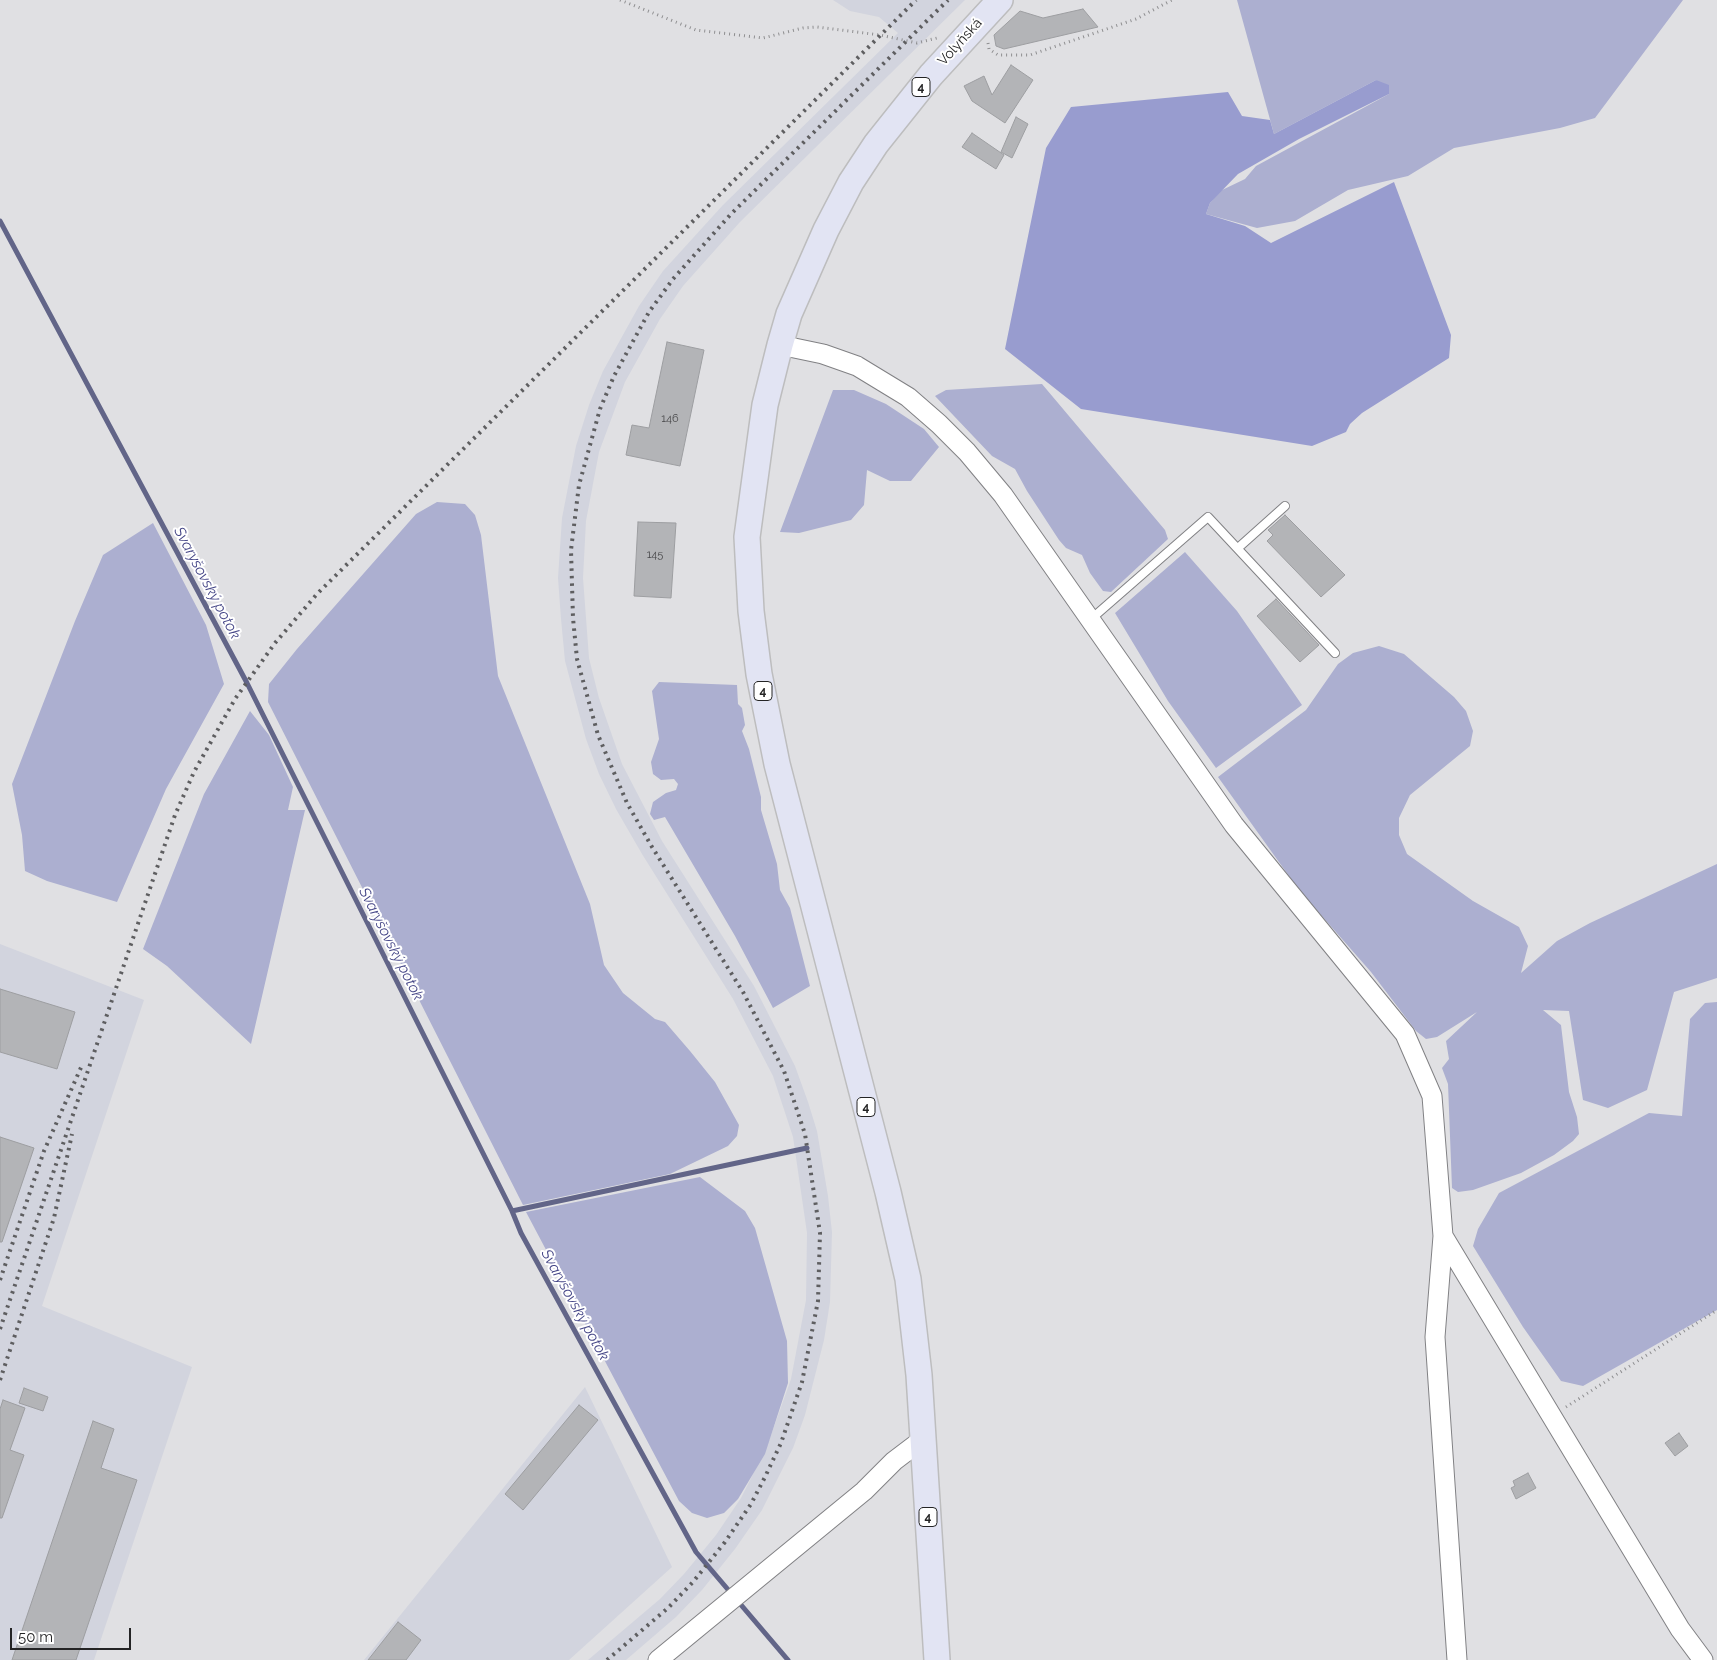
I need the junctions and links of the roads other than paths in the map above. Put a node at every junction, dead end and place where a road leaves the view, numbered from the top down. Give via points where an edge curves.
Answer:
1 (1000, 0) edge
2 (780, 345) junction
3 (1284, 506) dead end
4 (1238, 548) junction
5 (1090, 620) junction
6 (1335, 652) dead end
7 (1442, 1236) junction
8 (923, 1439) junction
9 (658, 1660) edge
10 (938, 1660) edge
11 (1457, 1660) edge
12 (1703, 1660) edge

1 - 2 main road, Volyňská / 4 via 931,75 876,144 851,182 803,280
2 - 5 street via 857,366 908,397 939,424 1003,495
2 - 8 main road, 4 via 765,406 747,537 759,674 777,764 908,1279
3 - 4 lane
4 - 5 lane via 1208,517
4 - 6 lane
5 - 7 street via 1234,825 1405,1034 1432,1096
7 - 11 street via 1435,1337
7 - 12 street via 1680,1630
8 - 9 street
8 - 10 main road, 4

